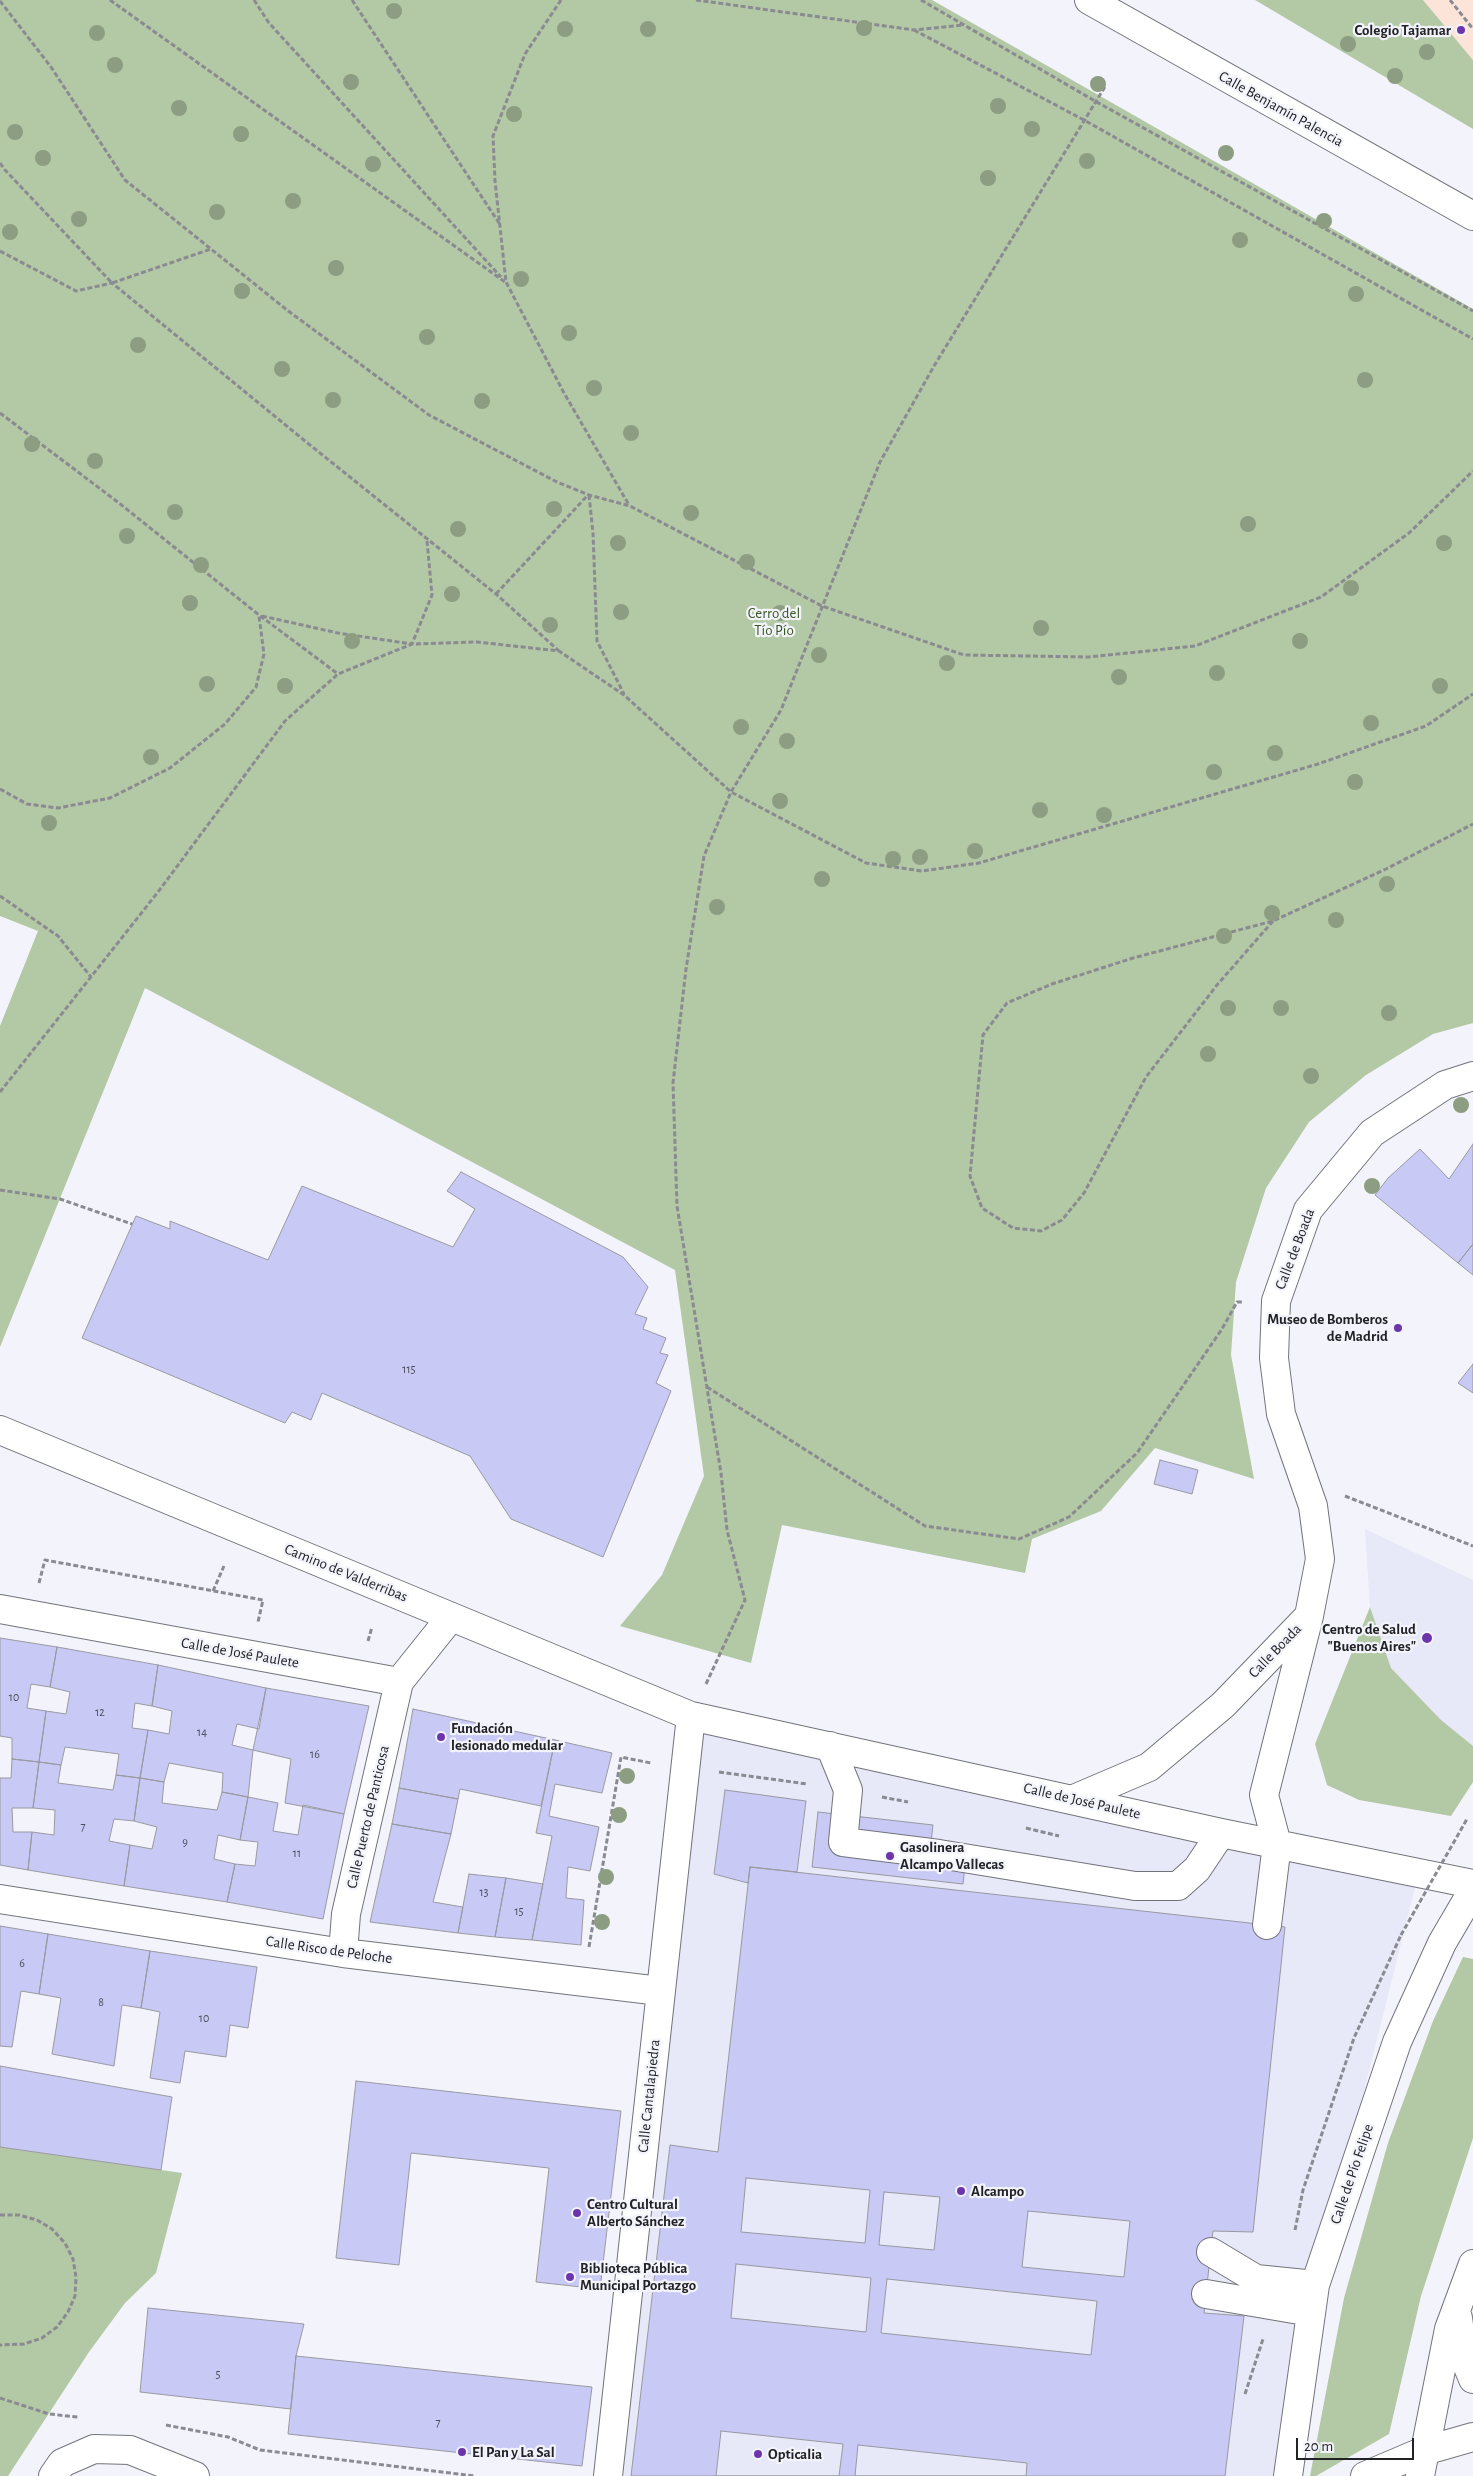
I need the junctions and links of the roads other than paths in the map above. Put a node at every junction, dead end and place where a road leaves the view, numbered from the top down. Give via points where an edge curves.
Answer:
1 (1089, 0) edge
2 (1473, 216) edge
3 (1473, 1076) edge
4 (0, 1430) edge
5 (0, 1609) edge
6 (1309, 1616) junction
7 (451, 1617) junction
8 (398, 1682) junction
9 (691, 1716) junction
10 (830, 1746) junction
11 (1074, 1799) junction
12 (1221, 1833) junction
13 (1277, 1844) junction
14 (1473, 1884) edge
15 (1473, 1890) edge
16 (0, 1899) edge
17 (1267, 1925) dead end
18 (343, 1953) junction
19 (660, 1991) junction
20 (1211, 2252) dead end
21 (1473, 2264) edge
22 (1315, 2285) junction
23 (1206, 2294) dead end
24 (1456, 2309) junction
25 (1311, 2312) junction
26 (1473, 2379) edge
27 (1473, 2437) edge
28 (1422, 2463) edge
29 (53, 2476) edge
30 (196, 2476) edge
31 (608, 2476) edge
32 (1288, 2476) edge
33 (1365, 2476) edge

1 - 2 street, Calle Benjamín Palencia
3 - 6 street, Calle de Boada via 1445,1085 1372,1133 1308,1210 1276,1300 1274,1358 1280,1414 1312,1506 1320,1559
4 - 7 street, Camino de Valderribas
5 - 8 street, Calle de José Paulete
6 - 11 street, Calle Boada via 1223,1705 1149,1767
6 - 13 street, Calle Boada via 1264,1795
7 - 8 street
7 - 9 street, Camino de Valderribas
8 - 18 street, Calle Puerto de Panticosa via 346,1914
9 - 10 street, Calle de José Paulete
9 - 19 street, Calle Cantalapiedra
10 - 11 street, Calle de José Paulete
10 - 12 street via 848,1790 843,1842 1135,1886 1178,1886 1197,1869
11 - 12 street, Calle de José Paulete
12 - 13 street, Calle de José Paulete
13 - 14 street, Calle de José Paulete
13 - 17 street
15 - 22 street, Calle de Pío Felipe via 1442,1943 1397,2042
16 - 18 street, Calle Risco de Peloche
18 - 19 street, Calle Risco de Peloche
19 - 31 street, Calle Cantalapiedra
20 - 22 street via 1256,2278
21 - 24 street
22 - 25 street, Calle de Pío Felipe
23 - 25 street
24 - 26 street via 1463,2355
24 - 28 street via 1449,2329
25 - 32 street, Calle de Pío Felipe
27 - 28 street
28 - 33 street
29 - 30 street via 62,2463 94,2449 130,2450

